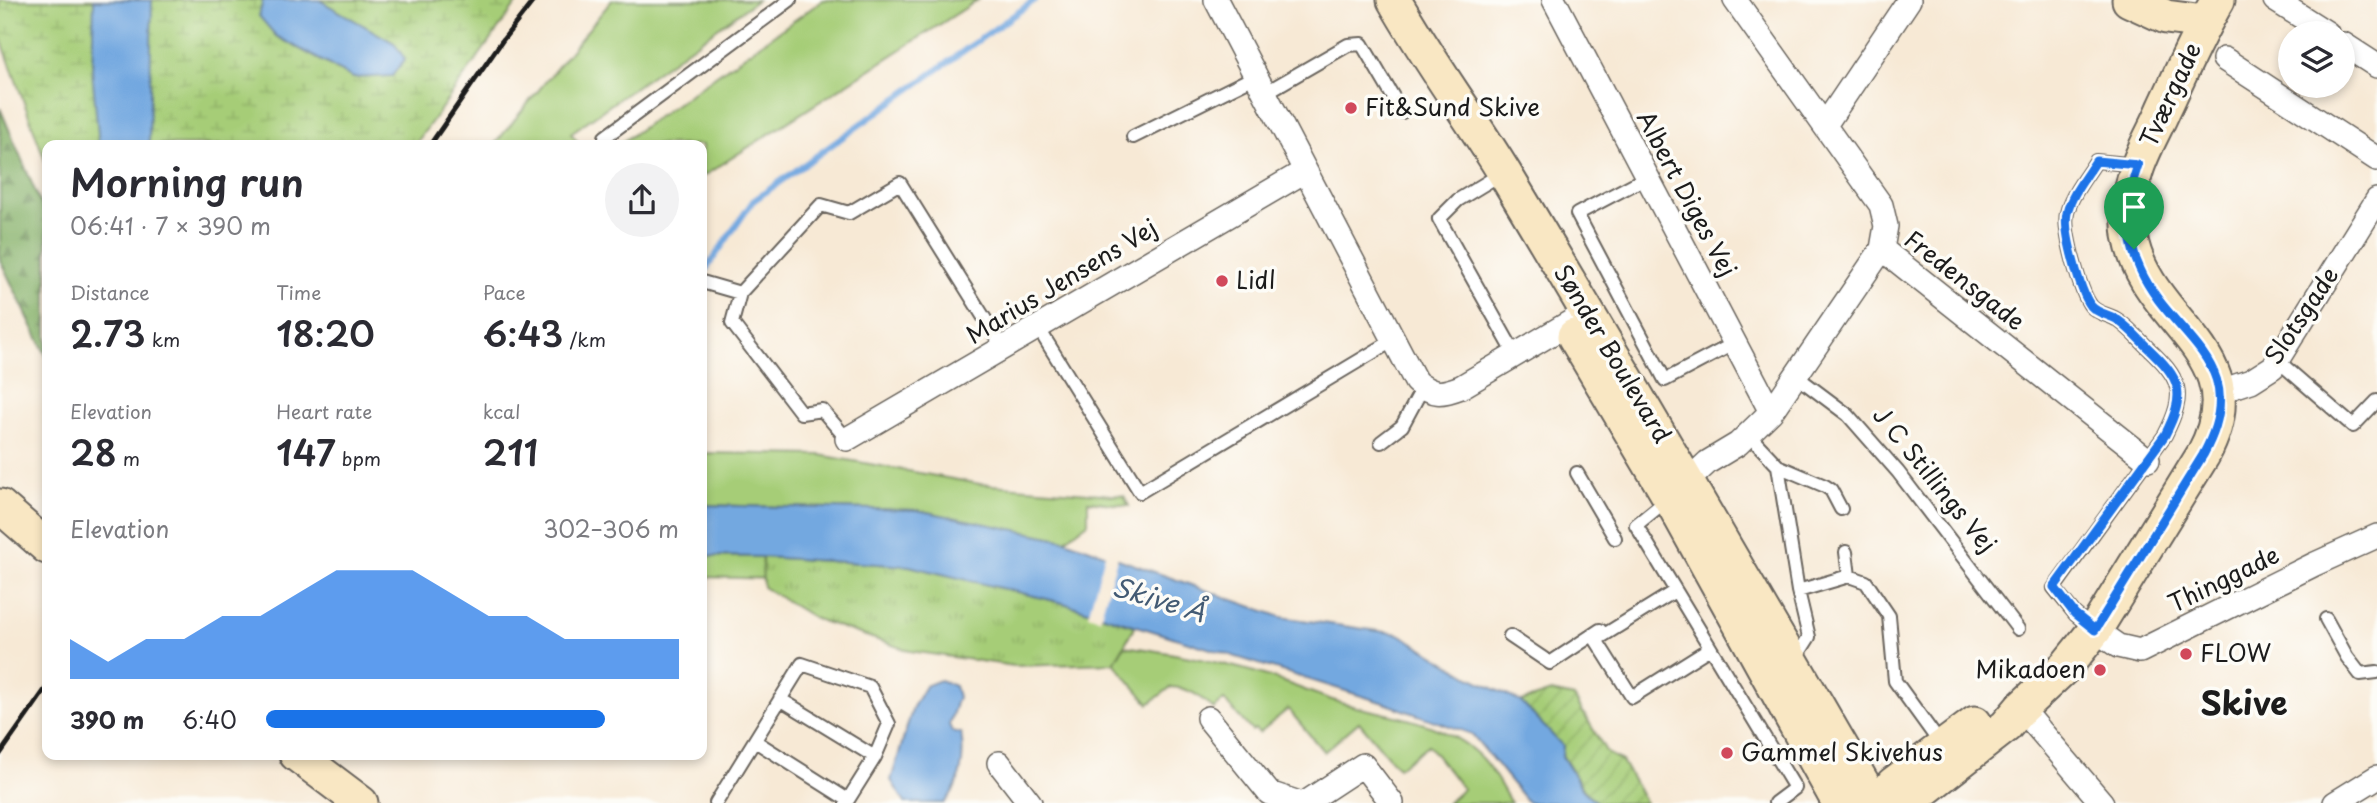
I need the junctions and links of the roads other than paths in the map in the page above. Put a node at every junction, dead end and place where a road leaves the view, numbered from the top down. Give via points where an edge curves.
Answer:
1 (790, 0) edge
2 (1216, 0) edge
3 (1394, 0) edge
4 (1554, 0) edge
5 (1735, 0) edge
6 (1909, 0) edge
7 (2129, 0) edge
8 (2275, 0) edge
9 (2202, 7) edge
10 (2308, 21) edge
11 (2355, 52) edge
12 (2224, 59) dead end
13 (2377, 66) edge
14 (1260, 84) junction
15 (1402, 112) dead end
16 (1825, 125) junction
17 (1133, 136) dead end
18 (605, 137) dead end
19 (2377, 159) edge
20 (2138, 165) junction
21 (1305, 171) junction
22 (1496, 177) junction
23 (1647, 177) junction
24 (2373, 214) edge
25 (1882, 249) junction
26 (707, 283) edge
27 (740, 293) junction
28 (1576, 318) junction
29 (1037, 326) junction
30 (1392, 341) junction
31 (1735, 343) junction
32 (1003, 348) junction
33 (1515, 354) junction
34 (2277, 360) junction
35 (1796, 376) junction
36 (1423, 387) junction
37 (2218, 392) junction
38 (2377, 401) edge
39 (1771, 412) junction
40 (1748, 434) junction
41 (846, 439) joint
42 (1381, 442) dead end
43 (2148, 460) junction
44 (1778, 466) junction
45 (1577, 473) dead end
46 (1679, 489) junction
47 (0, 506) edge
48 (1841, 509) dead end
49 (2377, 536) edge
50 (1615, 538) dead end
51 (42, 543) edge
52 (1846, 552) dead end
53 (1849, 576) junction
54 (1673, 587) junction
55 (1798, 592) junction
56 (2326, 619) dead end
57 (2018, 629) dead end
58 (2095, 630) junction
59 (1510, 636) dead end
60 (1710, 648) junction
61 (1793, 663) junction
62 (2377, 672) edge
63 (780, 699) junction
64 (2021, 708) junction
65 (1208, 718) dead end
66 (755, 741) junction
67 (1942, 746) junction
68 (875, 757) junction
69 (304, 760) edge
70 (999, 763) dead end
71 (2377, 778) edge
72 (719, 799) edge
73 (847, 802) edge
74 (361, 803) edge
75 (733, 803) edge
76 (1030, 803) edge
77 (1299, 803) edge
78 (1305, 803) edge
79 (1392, 803) edge
80 (1775, 803) edge
81 (1839, 803) edge
82 (1874, 803) edge
83 (1883, 803) edge
84 (1907, 803) edge
85 (2102, 803) edge
86 (2334, 803) edge

1 - 18 lane
2 - 14 street
3 - 22 street, Sønder Boulevard
4 - 23 street, Albert Diges Vej
5 - 16 street, Fredensgade
6 - 16 street
7 - 9 street via 2166,17
8 - 10 street
9 - 20 street, Tværgade
11 - 13 street
12 - 19 street
14 - 15 lane via 1348,44 1362,44
14 - 17 lane
14 - 21 street
16 - 25 street, Fredensgade via 1881,205 1886,226
20 - 37 street, Tværgade via 2129,220 2137,263 2207,359
20 - 43 lane via 2096,161 2066,214 2071,253 2090,305 2118,320 2168,367 2177,383 2175,416
21 - 29 street, Marius Jensens Vej
21 - 30 street
22 - 28 street, Sønder Boulevard
22 - 33 lane via 1458,200 1439,219
23 - 31 street, Albert Diges Vej
23 - 31 lane via 1577,214 1665,380
24 - 34 street, Slotsgade
25 - 35 street
25 - 43 street, Fredensgade
26 - 27 lane
27 - 32 lane via 821,205 849,213 900,183
27 - 41 lane via 732,323 801,413 821,410
28 - 33 street
28 - 46 street, Sønder Boulevard
29 - 30 lane via 1140,492
29 - 32 street, Marius Jensens Vej
30 - 36 street
31 - 39 street, Albert Diges Vej
32 - 41 street, Marius Jensens Vej
33 - 36 street via 1443,394
34 - 37 street, Slotsgade via 2251,381
34 - 38 lane via 2353,426
35 - 39 street
35 - 57 lane, J C Stillings Vej via 1848,415 1898,472
36 - 42 lane via 1402,426
37 - 58 street via 2218,420 2210,442
39 - 40 street
40 - 44 lane
40 - 46 street
43 - 58 lane via 2054,587
44 - 48 lane via 1825,486
44 - 55 lane
45 - 50 lane
46 - 54 lane via 1636,525
46 - 61 street, Sønder Boulevard
46 - 81 street, Sønder Boulevard
47 - 51 street
49 - 58 street, Thinggade via 2140,651 2118,646
52 - 53 lane
53 - 55 lane
53 - 67 lane via 1866,582 1889,616 1895,681
54 - 59 lane via 1550,663
54 - 60 lane
54 - 60 lane via 1596,640 1632,697
55 - 61 lane via 1809,637
56 - 62 lane via 2360,674
58 - 64 street
60 - 80 lane via 1795,788
61 - 82 street, Sønder Boulevard
63 - 66 lane
63 - 68 lane
63 - 68 lane via 802,664 870,687 888,724
64 - 67 street via 1997,706
64 - 84 street via 2006,726
64 - 85 street
65 - 77 street via 1269,793
66 - 72 lane
66 - 73 lane
67 - 83 street via 1892,784
68 - 73 lane
69 - 74 street
70 - 76 street
71 - 86 street
72 - 75 lane
78 - 79 street via 1363,765

